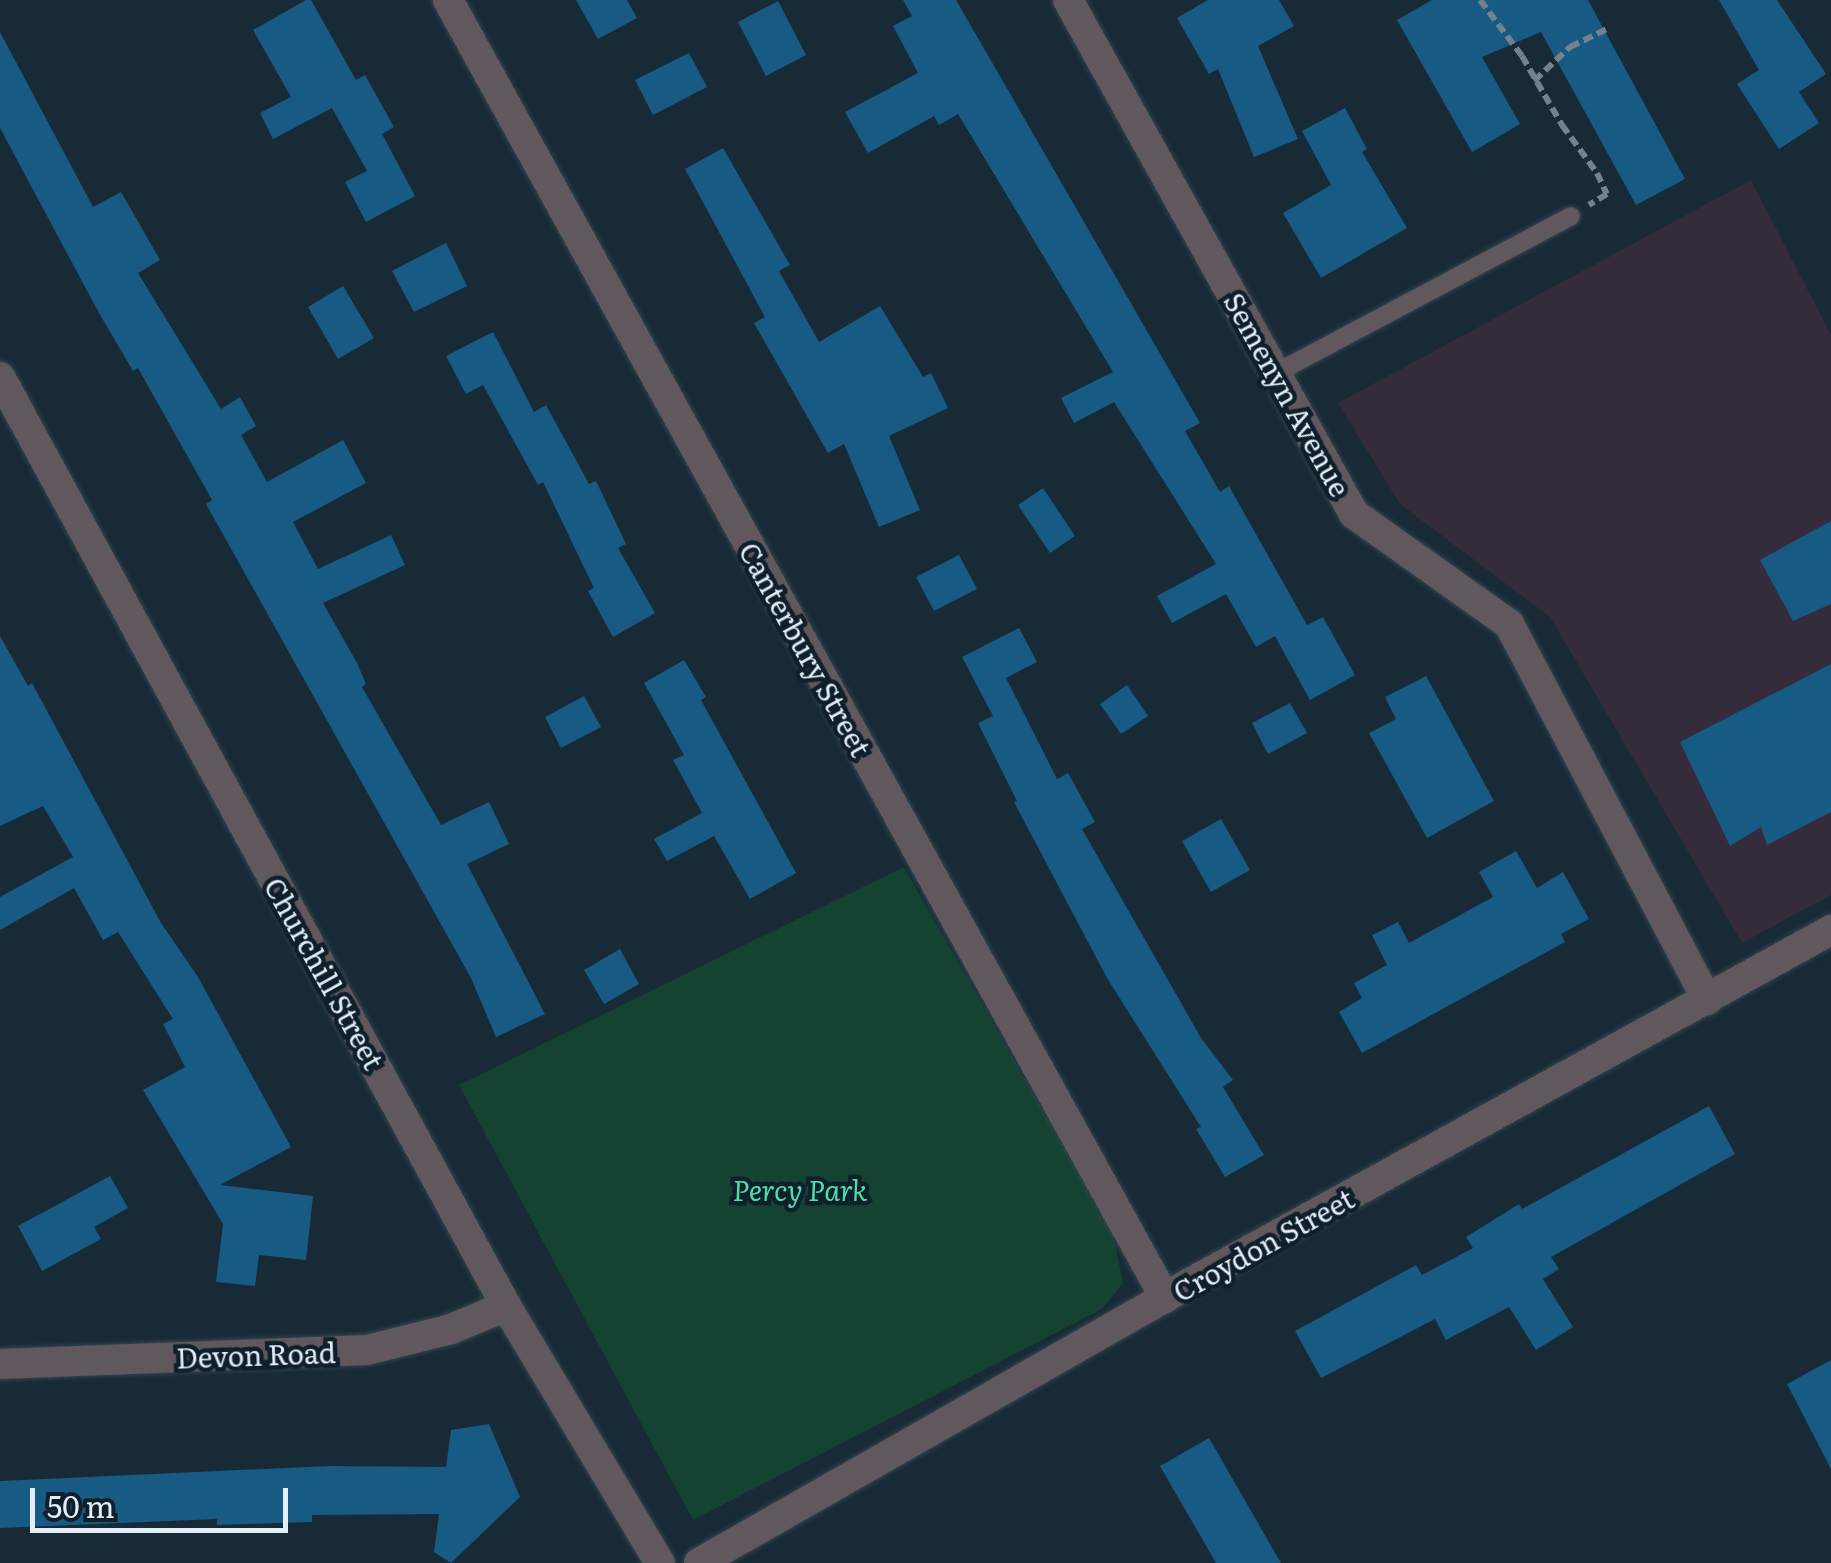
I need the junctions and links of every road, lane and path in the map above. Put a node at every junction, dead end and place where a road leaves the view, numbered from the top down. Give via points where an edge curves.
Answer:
1 (448, 0) edge
2 (1068, 0) edge
3 (1480, 0) edge
4 (1609, 28) dead end
5 (1534, 81) junction
6 (1571, 216) joint
7 (1276, 373) junction
8 (0, 377) edge
9 (1831, 930) edge
10 (1707, 1000) junction
11 (1165, 1298) junction
12 (506, 1306) junction
13 (0, 1364) edge
14 (660, 1563) edge
15 (699, 1563) edge

1 - 11 street, Canterbury Street
2 - 7 street, Semenyn Avenue
3 - 5 path
4 - 5 path via 1570,47
5 - 6 path via 1606,194
6 - 7 lane
7 - 10 street, Semenyn Avenue via 1354,514 1508,624
8 - 12 street, Churchill Street
9 - 10 street, Croydon Street
10 - 11 street, Croydon Street
11 - 15 street, Croydon Street
12 - 13 street, Devon Road via 451,1329 367,1350
12 - 14 street, Churchill Street

